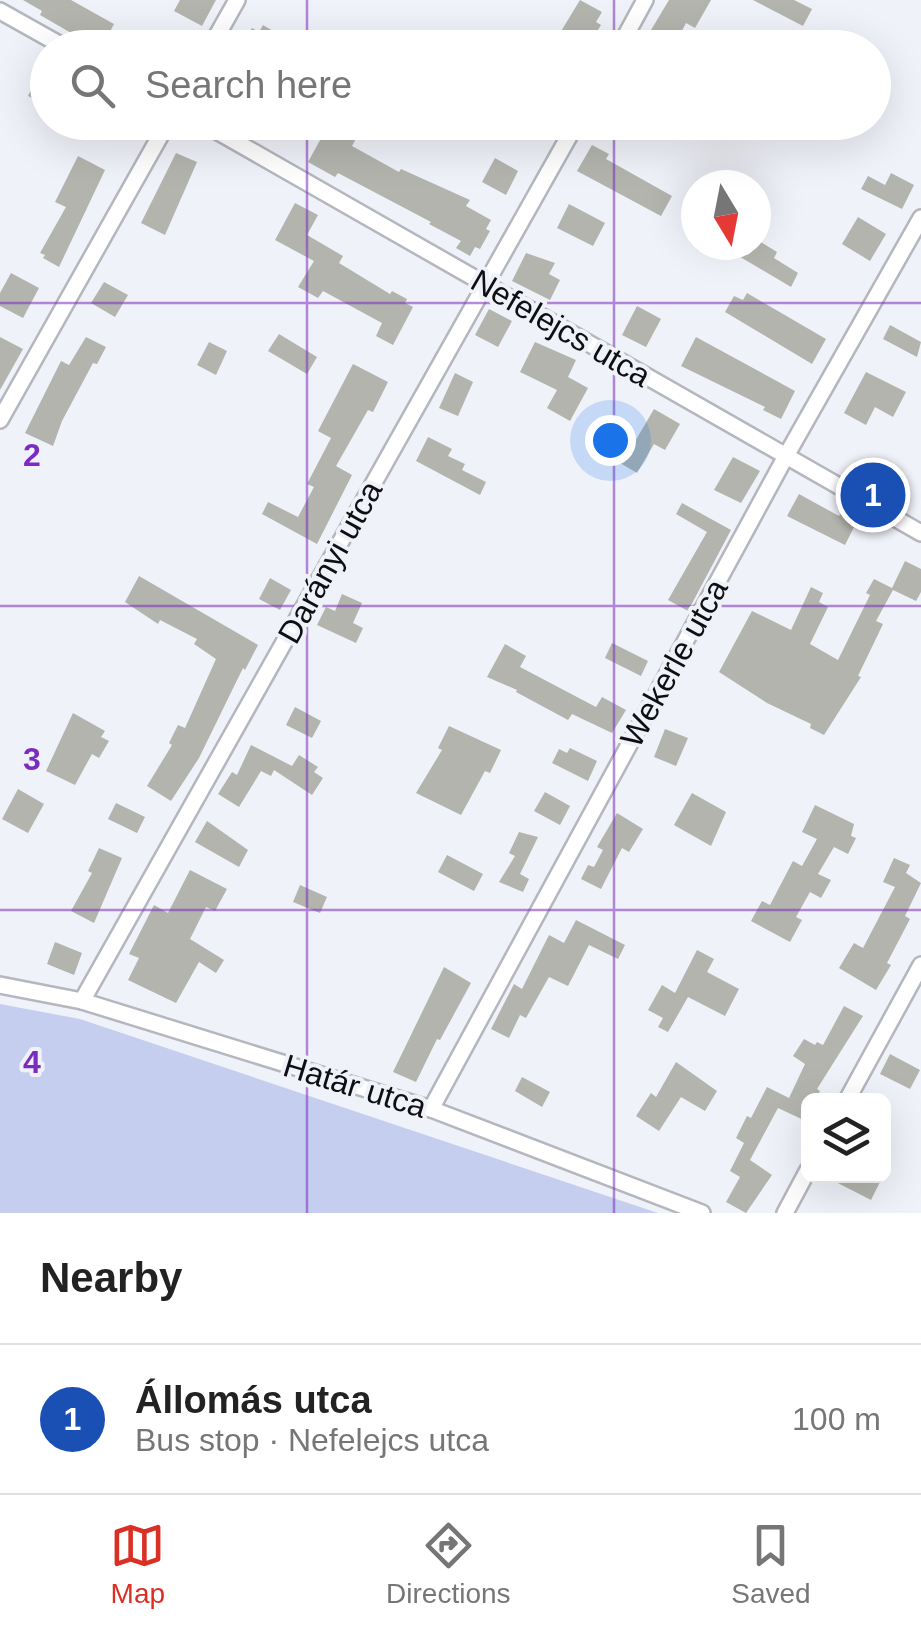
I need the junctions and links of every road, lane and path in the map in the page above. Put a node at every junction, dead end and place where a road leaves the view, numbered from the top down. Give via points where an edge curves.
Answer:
1 (237, 0) edge
2 (645, 0) edge
3 (0, 11) edge
4 (34, 30) edge
5 (220, 30) edge
6 (628, 30) edge
7 (158, 140) edge
8 (232, 140) edge
9 (567, 140) edge
10 (921, 218) edge
11 (486, 285) junction
12 (0, 420) edge
13 (786, 456) junction
14 (921, 533) edge
15 (921, 965) edge
16 (0, 985) edge
17 (82, 1001) junction
18 (851, 1093) edge
19 (431, 1109) junction
20 (801, 1183) edge
21 (702, 1213) edge
22 (785, 1213) edge

1 - 5 street
2 - 6 street
3 - 4 street
7 - 12 street
8 - 11 street, Nefelejcs utca
9 - 11 street, Darányi utca
10 - 13 street, Wekerle utca
11 - 13 street, Nefelejcs utca
11 - 17 street, Darányi utca
13 - 14 street, Nefelejcs utca
13 - 19 street, Wekerle utca
15 - 18 street
16 - 17 street, Határ utca
17 - 19 street, Határ utca
19 - 21 street, Határ utca
20 - 22 street

